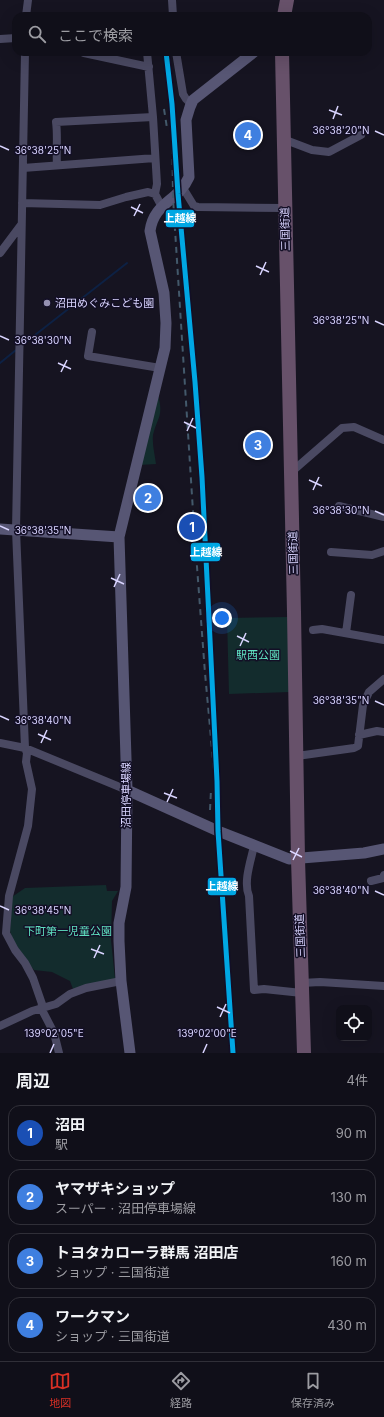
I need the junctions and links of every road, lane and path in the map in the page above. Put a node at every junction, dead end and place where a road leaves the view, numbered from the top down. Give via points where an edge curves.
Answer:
1 (28, 0) edge
2 (172, 0) edge
3 (287, 0) edge
4 (26, 12) edge
5 (173, 12) edge
6 (285, 12) edge
7 (12, 38) edge
8 (0, 39) edge
9 (26, 56) edge
10 (98, 56) edge
11 (148, 56) edge
12 (177, 56) edge
13 (249, 56) edge
14 (282, 56) edge
15 (149, 67) junction
16 (191, 104) junction
17 (153, 117) junction
18 (361, 135) dead end
19 (283, 139) junction
20 (155, 158) junction
21 (56, 165) junction
22 (23, 168) junction
23 (183, 188) junction
24 (155, 194) junction
25 (22, 203) junction
26 (162, 207) junction
27 (284, 208) junction
28 (22, 225) junction
29 (0, 253) edge
30 (92, 332) dead end
31 (160, 368) junction
32 (384, 440) edge
33 (291, 470) junction
34 (339, 506) dead end
35 (384, 517) edge
36 (0, 529) edge
37 (16, 530) junction
38 (119, 537) junction
39 (331, 552) dead end
40 (384, 552) edge
41 (351, 595) dead end
42 (313, 630) dead end
43 (346, 633) junction
44 (384, 640) edge
45 (384, 679) edge
46 (384, 732) edge
47 (359, 734) junction
48 (0, 743) edge
49 (26, 748) junction
50 (297, 756) junction
51 (127, 790) junction
52 (254, 846) junction
53 (384, 849) edge
54 (298, 859) junction
55 (384, 878) edge
56 (371, 881) dead end
57 (120, 981) junction
58 (384, 986) edge
59 (302, 988) junction
60 (41, 1008) junction
61 (0, 1026) edge
62 (59, 1053) edge
63 (130, 1053) edge
64 (304, 1053) edge

1 - 4 street
2 - 5 street
3 - 6 highway
7 - 8 street
9 - 22 street
10 - 15 street
11 - 15 street
12 - 16 street via 183,94
13 - 16 street
14 - 19 highway, 三国街道
15 - 17 street
16 - 23 street via 186,120 189,177
17 - 20 street
17 - 21 street via 56,122
18 - 19 street via 329,152 312,150
19 - 27 highway, 三国街道
20 - 21 street
20 - 24 street
21 - 22 street
22 - 25 street
23 - 26 street, 沼田停車場線
23 - 27 street via 194,206 198,207
24 - 25 street via 148,192 100,205
24 - 26 street
25 - 28 street
26 - 31 street, 沼田停車場線 via 156,212 150,231 164,293 166,338
27 - 33 highway, 三国街道
28 - 29 street
28 - 37 street
30 - 31 street via 88,356
31 - 38 street, 沼田停車場線
32 - 33 street via 354,427 342,428
33 - 50 highway, 三国街道
34 - 35 street
36 - 37 street
37 - 38 street
37 - 49 street
38 - 51 street, 沼田停車場線
39 - 40 street via 372,555
41 - 43 street
42 - 43 street
43 - 44 street
45 - 47 street via 369,692 363,705
46 - 47 street via 377,730
47 - 50 street via 358,746 354,748
48 - 49 street
49 - 51 street
49 - 60 street via 32,790 28,826 9,896 6,933 33,978
50 - 54 highway, 三国街道
51 - 52 street
51 - 57 street, 沼田停車場線 via 126,887 119,923
52 - 54 street via 289,859
52 - 59 street via 246,890 249,896 254,990
53 - 54 street
54 - 59 highway, 三国街道
55 - 56 street
57 - 60 street via 86,988 70,994 56,1004
57 - 63 street, 沼田停車場線
58 - 59 street via 320,982
59 - 64 highway, 三国街道
60 - 61 street
60 - 62 street via 54,1033

